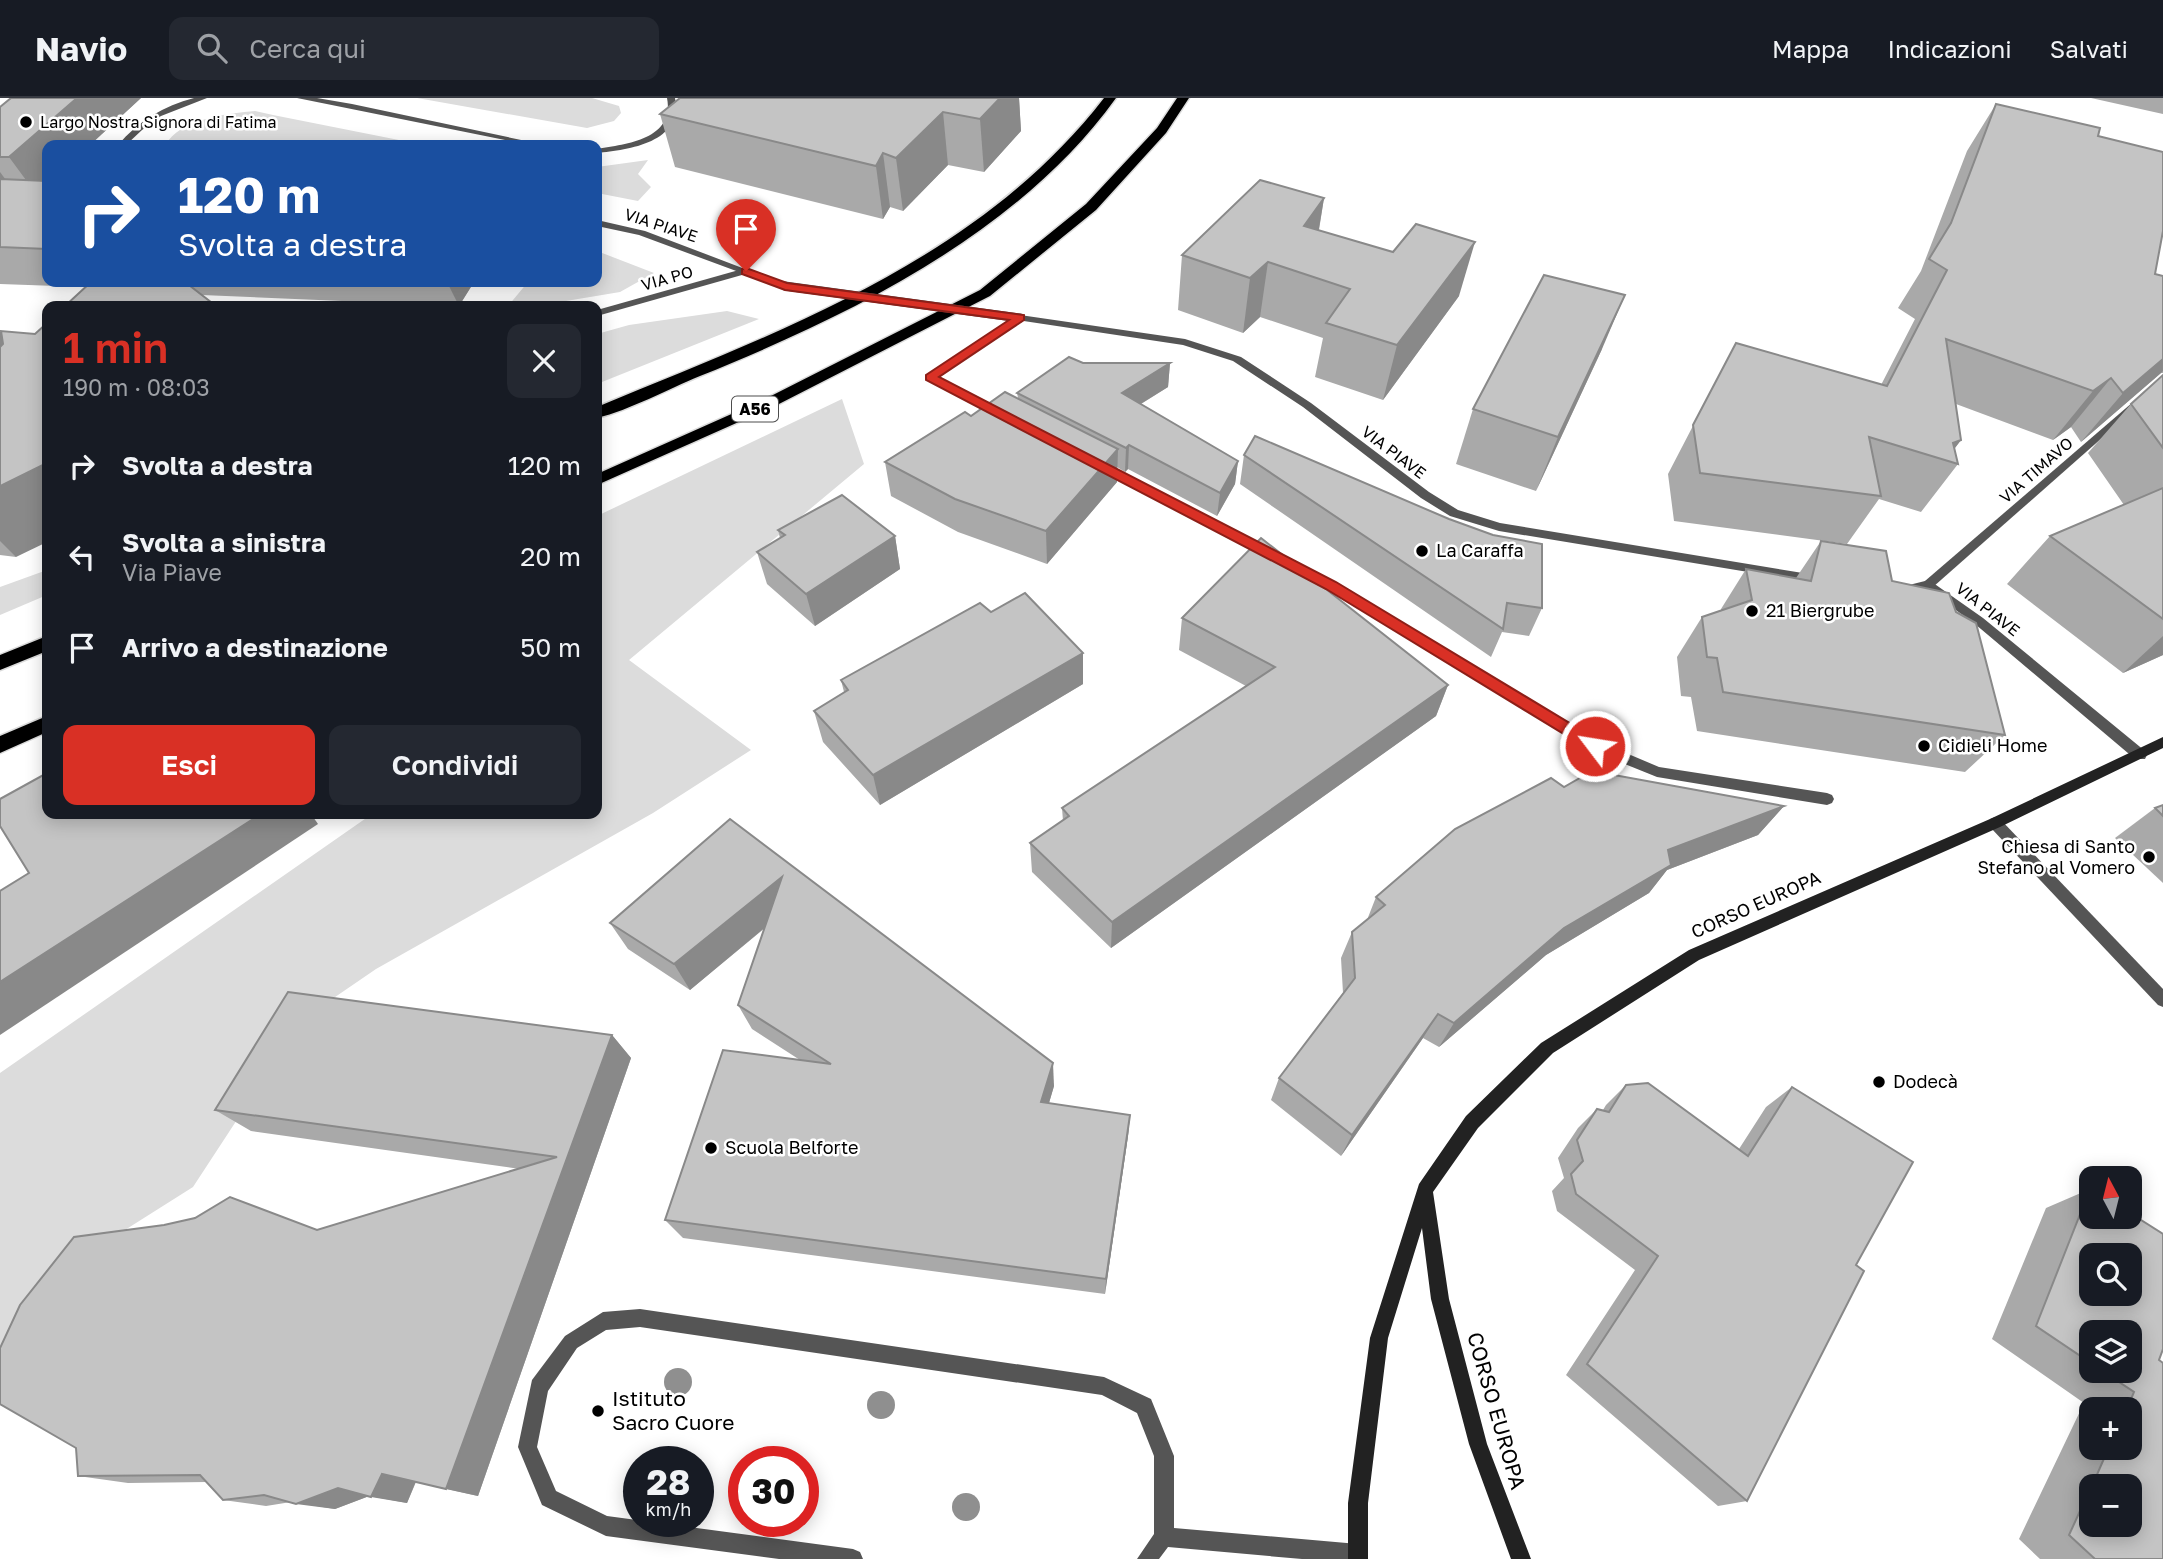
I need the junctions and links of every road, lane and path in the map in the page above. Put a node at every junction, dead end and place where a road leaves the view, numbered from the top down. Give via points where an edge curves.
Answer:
1 (203, 98) edge
2 (301, 98) edge
3 (671, 98) edge
4 (1110, 98) edge
5 (1183, 98) edge
6 (127, 140) edge
7 (517, 140) edge
8 (602, 150) edge
9 (602, 224) edge
10 (746, 271) junction
11 (602, 312) edge
12 (1020, 318) junction
13 (2142, 397) edge
14 (602, 410) edge
15 (1015, 422) edge
16 (1087, 459) edge
17 (602, 478) edge
18 (1828, 581) edge
19 (1929, 584) junction
20 (1886, 590) edge
21 (42, 645) edge
22 (0, 663) edge
23 (42, 726) edge
24 (2163, 742) edge
25 (0, 745) edge
26 (2140, 755) junction
27 (1828, 799) dead end
28 (1995, 823) junction
29 (2163, 1000) edge
30 (1425, 1190) junction
31 (1164, 1537) junction
32 (1358, 1557) edge
33 (853, 1559) edge
34 (1147, 1559) edge
35 (1521, 1559) edge

1 - 6 street via 150,118
2 - 7 street
3 - 8 street via 672,117 660,133
4 - 14 highway via 1062,154 1024,188 894,279 761,344
5 - 17 highway, A56 via 1162,130 1091,207 985,293 771,402
9 - 10 street, VIA PIAVE via 642,233
10 - 11 street, VIA PO
10 - 12 street, VIA PIAVE, bridge via 785,286
12 - 15 street via 930,378
12 - 18 street, VIA PIAVE via 1185,342 1237,359 1454,513 1499,527
13 - 19 street, VIA TIMAVO
16 - 27 street via 1331,585 1595,746 1657,772
19 - 20 street, VIA PIAVE via 1898,592
19 - 26 street, VIA PIAVE
21 - 22 highway
23 - 25 highway
24 - 26 main road, CORSO EUROPA
26 - 28 main road, CORSO EUROPA
28 - 29 street
28 - 30 main road, CORSO EUROPA via 1694,955 1547,1048 1472,1122
30 - 32 main road, CORSO EUROPA via 1379,1338 1358,1503
30 - 35 main road, CORSO EUROPA via 1440,1299 1478,1444
31 - 32 street
31 - 33 street via 1164,1456 1144,1406 1104,1386 640,1318 603,1321 571,1342 539,1387 527,1447 549,1498 606,1526
31 - 34 street

